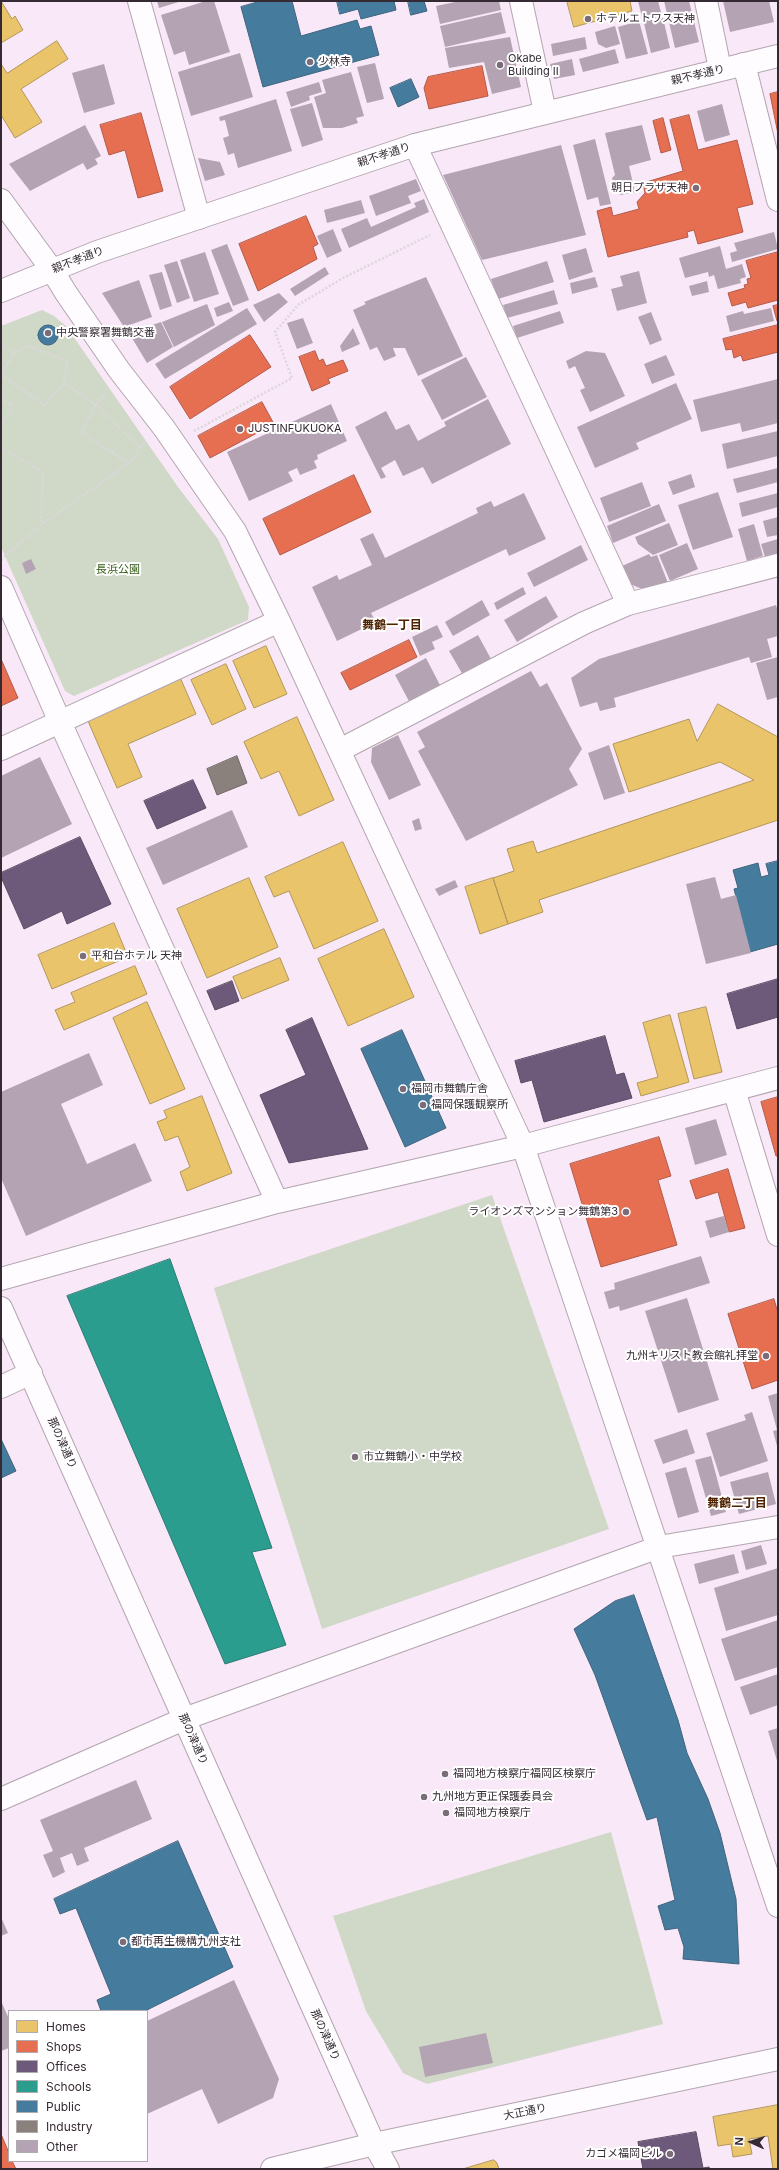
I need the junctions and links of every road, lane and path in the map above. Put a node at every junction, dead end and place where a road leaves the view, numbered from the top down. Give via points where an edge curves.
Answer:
1 (139, 1) edge
2 (521, 1) edge
3 (706, 1) edge
4 (778, 56) edge
5 (744, 64) junction
6 (720, 69) junction
7 (545, 112) junction
8 (415, 145) junction
9 (1, 200) edge
10 (778, 200) edge
11 (199, 218) junction
12 (452, 224) junction
13 (52, 270) junction
14 (1, 291) edge
15 (1, 344) edge
16 (14, 353) junction
17 (119, 370) junction
18 (1, 375) edge
19 (64, 383) junction
20 (1, 399) edge
21 (96, 405) junction
22 (1, 425) edge
23 (164, 428) junction
24 (192, 433) dead end
25 (1, 448) edge
26 (141, 448) junction
27 (129, 463) junction
28 (41, 525) junction
29 (1, 560) edge
30 (778, 565) edge
31 (1, 587) edge
32 (628, 604) junction
33 (279, 621) junction
34 (60, 722) junction
35 (1, 749) edge
36 (340, 750) junction
37 (778, 1078) edge
38 (734, 1090) junction
39 (523, 1146) junction
40 (276, 1202) junction
41 (778, 1235) edge
42 (1, 1279) edge
43 (1, 1308) edge
44 (31, 1373) junction
45 (1, 1387) edge
46 (778, 1527) edge
47 (659, 1547) junction
48 (184, 1719) junction
49 (1, 1799) edge
50 (778, 1906) edge
51 (778, 2059) edge
52 (374, 2144) junction
53 (272, 2169) edge
54 (388, 2169) edge

1 - 11 street
2 - 7 street
3 - 6 street
4 - 5 street, 親不孝通り
5 - 6 street, 親不孝通り
5 - 10 street
6 - 7 street, 親不孝通り
7 - 8 street, 親不孝通り
8 - 11 street, 親不孝通り
8 - 12 street
9 - 13 street
11 - 13 street, 親不孝通り
12 - 24 path via 343,278 298,305 275,332 292,378
12 - 32 street
13 - 14 street, 親不孝通り
13 - 17 street
15 - 16 path
16 - 18 path
16 - 19 path via 28,346 67,361
17 - 21 path via 114,384
17 - 23 street
18 - 19 path via 45,405
19 - 21 path
20 - 22 path via 12,405
21 - 26 path
21 - 27 path via 81,433
23 - 26 path via 150,435
23 - 33 street via 235,531
25 - 28 path via 43,472
26 - 27 path
27 - 28 path
28 - 29 path
30 - 32 street
31 - 34 street
32 - 36 street via 584,623
33 - 34 street
33 - 36 street
34 - 35 street
34 - 40 street
36 - 39 street
37 - 38 street
38 - 39 street
38 - 41 street
39 - 40 street
39 - 47 street
40 - 42 street
43 - 44 street, 那の津通り
44 - 45 street
44 - 48 street, 那の津通り
46 - 47 street
47 - 48 street
47 - 50 street
48 - 49 street
48 - 52 street, 那の津通り
51 - 52 street, 大正通り
52 - 53 street, 大正通り
52 - 54 street, 那の津通り

